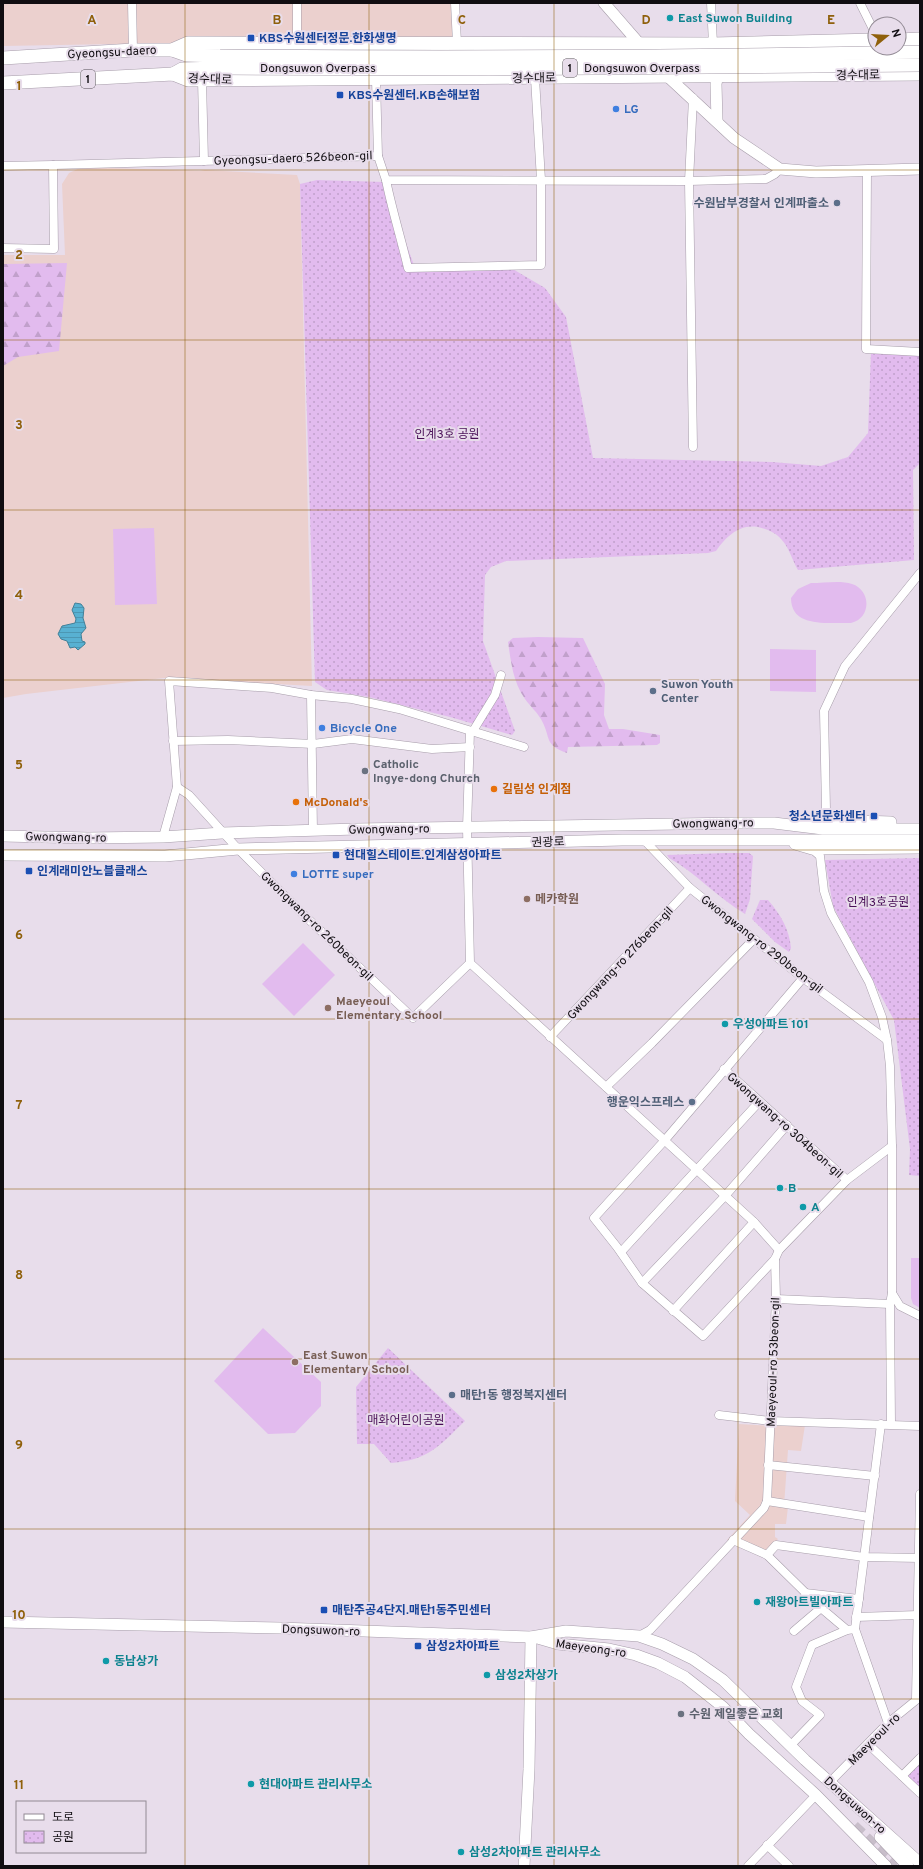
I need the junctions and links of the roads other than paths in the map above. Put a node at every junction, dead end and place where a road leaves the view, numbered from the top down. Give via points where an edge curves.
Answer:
1 (132, 3) edge
2 (297, 3) edge
3 (455, 3) edge
4 (604, 3) edge
5 (711, 3) edge
6 (860, 3) edge
7 (867, 17) edge
8 (920, 39) edge
9 (867, 40) edge
10 (907, 40) edge
11 (297, 43) junction
12 (457, 43) junction
13 (638, 43) junction
14 (713, 44) junction
15 (133, 50) junction
16 (172, 50) junction
17 (920, 52) edge
18 (3, 58) edge
19 (220, 62) junction
20 (920, 65) edge
21 (173, 74) junction
22 (920, 74) edge
23 (667, 76) junction
24 (722, 76) junction
25 (535, 78) junction
26 (376, 79) junction
27 (202, 80) junction
28 (3, 82) edge
29 (693, 98) junction
30 (717, 122) junction
31 (378, 156) junction
32 (204, 161) junction
33 (53, 165) junction
34 (3, 166) edge
35 (780, 169) junction
36 (920, 169) edge
37 (867, 170) junction
38 (386, 180) junction
39 (540, 180) junction
40 (689, 181) junction
41 (3, 248) edge
42 (920, 352) edge
43 (693, 447) dead end
44 (920, 573) edge
45 (501, 675) dead end
46 (311, 695) junction
47 (472, 731) junction
48 (173, 741) junction
49 (313, 744) junction
50 (470, 747) junction
51 (524, 747) dead end
52 (177, 787) junction
53 (829, 820) junction
54 (920, 822) edge
55 (776, 824) junction
56 (467, 828) junction
57 (920, 829) edge
58 (313, 831) junction
59 (222, 833) junction
60 (857, 834) junction
61 (3, 836) edge
62 (163, 837) junction
63 (644, 840) junction
64 (920, 840) edge
65 (782, 841) junction
66 (468, 844) junction
67 (812, 848) junction
68 (920, 848) edge
69 (238, 849) junction
70 (3, 855) edge
71 (690, 888) junction
72 (754, 939) junction
73 (470, 963) junction
74 (803, 978) junction
75 (550, 1037) junction
76 (887, 1040) junction
77 (724, 1069) junction
78 (606, 1087) junction
79 (760, 1102) junction
80 (787, 1125) junction
81 (665, 1140) junction
82 (892, 1146) junction
83 (696, 1170) junction
84 (847, 1180) junction
85 (725, 1196) junction
86 (754, 1222) junction
87 (779, 1250) junction
88 (620, 1252) junction
89 (775, 1259) junction
90 (642, 1283) junction
91 (776, 1299) junction
92 (891, 1299) junction
93 (673, 1311) junction
94 (920, 1316) edge
95 (719, 1415) dead end
96 (770, 1421) junction
97 (881, 1424) junction
98 (891, 1424) junction
99 (920, 1426) edge
100 (768, 1465) junction
101 (875, 1476) junction
102 (920, 1494) edge
103 (767, 1501) junction
104 (869, 1517) junction
105 (733, 1540) junction
106 (767, 1555) junction
107 (864, 1557) junction
108 (919, 1558) edge
109 (805, 1593) junction
110 (859, 1599) junction
111 (821, 1608) junction
112 (918, 1615) junction
113 (856, 1617) junction
114 (3, 1622) edge
115 (851, 1629) junction
116 (794, 1631) dead end
117 (639, 1636) junction
118 (531, 1637) junction
119 (918, 1698) edge
120 (888, 1722) junction
121 (868, 1744) junction
122 (790, 1746) junction
123 (920, 1758) edge
124 (902, 1776) junction
125 (829, 1782) junction
126 (920, 1792) edge
127 (816, 1795) junction
128 (826, 1805) joint
129 (767, 1845) junction
130 (920, 1864) edge
131 (524, 1866) edge
132 (748, 1866) edge
133 (789, 1866) edge
134 (886, 1866) edge
135 (908, 1866) edge

1 - 15 street
2 - 11 street
3 - 12 street
4 - 13 street
5 - 14 street
6 - 7 street
8 - 10 main road
9 - 14 main road
11 - 12 main road
11 - 16 main road via 188,43
12 - 13 main road
13 - 14 main road
13 - 23 street
15 - 16 main road, Gyeongsu-daero / 1
15 - 18 main road, Gyeongsu-daero / 1
16 - 19 main road, Gyeongsu-daero / 1
17 - 19 main road, Dongsuwon Overpass / 1, bridge
19 - 20 main road, Dongsuwon Overpass / 1, bridge via 489,69
19 - 21 main road, Gyeongsu-daero / 1 via 182,69
21 - 27 main road, 경수대로 via 188,80
21 - 28 main road, Gyeongsu-daero / 1
22 - 24 main road, 경수대로
23 - 24 main road, 경수대로
23 - 25 main road, 경수대로
23 - 29 street
24 - 30 street via 716,84
25 - 26 main road, 경수대로
25 - 39 street
26 - 27 main road, 경수대로
26 - 31 street, Gyeongsu-daero 526beon-gil
27 - 32 street
29 - 30 street
29 - 40 street
30 - 35 street via 734,138
31 - 32 street, Gyeongsu-daero 526beon-gil
31 - 38 street
32 - 33 street, Gyeongsu-daero 526beon-gil
33 - 34 street, Gyeongsu-daero 526beon-gil
33 - 41 street via 54,249
35 - 37 street via 816,172
35 - 40 street via 766,178
36 - 37 street
37 - 42 street via 866,349
38 - 39 street
38 - 39 street via 408,268 541,265
39 - 40 street
40 - 43 street
44 - 53 street via 845,666 824,711 826,810
45 - 47 street via 495,695
46 - 47 street via 352,699 393,708
46 - 48 street via 272,688 169,681
46 - 49 street
47 - 50 street
47 - 51 street
48 - 49 street via 228,740
48 - 52 street
49 - 50 street via 352,739 432,749
49 - 58 street
50 - 56 street
52 - 59 street, Gwongwang-ro 260beon-gil via 199,804
52 - 62 street
53 - 54 street, Gwongwang-ro
53 - 55 street, Gwongwang-ro
55 - 56 street, Gwongwang-ro
55 - 60 street, Gwongwang-ro
56 - 58 street, Gwongwang-ro
56 - 66 street
57 - 60 street
58 - 59 street, Gwongwang-ro
59 - 62 street, Gwongwang-ro
59 - 69 street, Gwongwang-ro 260beon-gil
60 - 64 street
60 - 65 street, 권광로
61 - 62 street, Gwongwang-ro
63 - 65 street, 권광로
63 - 66 street, 권광로
63 - 71 street, Gwongwang-ro 290beon-gil
65 - 67 street
66 - 69 street, 권광로
66 - 73 street
67 - 68 street
67 - 76 street via 820,856 824,891 831,913 869,982 882,1017
69 - 70 street, 권광로 via 165,856
69 - 73 street, Gwongwang-ro 260beon-gil via 413,1018
71 - 72 street, Gwongwang-ro 290beon-gil
71 - 75 street, Gwongwang-ro 276beon-gil
72 - 74 street, Gwongwang-ro 290beon-gil
72 - 78 street
73 - 75 street
74 - 76 street, Gwongwang-ro 290beon-gil
74 - 77 street
75 - 78 street
76 - 82 street
77 - 79 street, Gwongwang-ro 304beon-gil
77 - 81 street
78 - 81 street
79 - 80 street, Gwongwang-ro 304beon-gil
79 - 83 street
80 - 84 street, Gwongwang-ro 304beon-gil
80 - 85 street
81 - 83 street
81 - 88 street via 594,1218
82 - 84 street, Gwongwang-ro 304beon-gil
82 - 92 street
83 - 85 street
83 - 88 street
84 - 87 street, Gwongwang-ro 304beon-gil
85 - 86 street
85 - 90 street
86 - 87 street
86 - 93 street
87 - 89 street, Gwongwang-ro 304beon-gil
88 - 90 street
89 - 91 street, Maeyeoul-ro 53beon-gil
89 - 93 street, Gwongwang-ro 304beon-gil via 703,1336
90 - 93 street, Gwongwang-ro 304beon-gil
91 - 92 street
91 - 96 street, Maeyeoul-ro 53beon-gil
92 - 94 street
92 - 98 street
95 - 96 street
96 - 97 street
96 - 100 street, Maeyeoul-ro 53beon-gil
97 - 98 street
97 - 101 street
98 - 99 street
100 - 101 street
100 - 103 street, Maeyeoul-ro 53beon-gil
101 - 104 street
102 - 108 street
103 - 104 street
103 - 105 street via 764,1508
104 - 107 street
105 - 106 street
105 - 117 street via 650,1630
106 - 107 street via 776,1546
106 - 109 street
107 - 108 street
107 - 110 street
108 - 112 street
109 - 110 street
109 - 111 street
110 - 113 street
111 - 115 street
111 - 116 street
112 - 113 street
112 - 119 street
113 - 115 street
114 - 118 street, Dongsuwon-ro via 288,1628
115 - 120 street
115 - 122 street via 812,1645 796,1687 802,1700 820,1715
117 - 118 street, Dongsuwon-ro via 566,1631
117 - 122 street, Dongsuwon-ro via 693,1658 717,1676
118 - 127 street, Maeyeong-ro via 558,1644 609,1649 636,1655 658,1662 685,1676 723,1707
118 - 131 street via 529,1769
119 - 120 street, Maeyeoul-ro
120 - 121 street, Maeyeoul-ro
121 - 124 street
121 - 125 street, Maeyeoul-ro
122 - 125 street, Dongsuwon-ro
123 - 124 street
124 - 126 street
125 - 130 street, Dongsuwon-ro
125 - 135 street
127 - 128 street, Maeyeong-ro
127 - 129 street
128 - 134 street, Dongsuwon-ro
129 - 132 street
129 - 133 street

